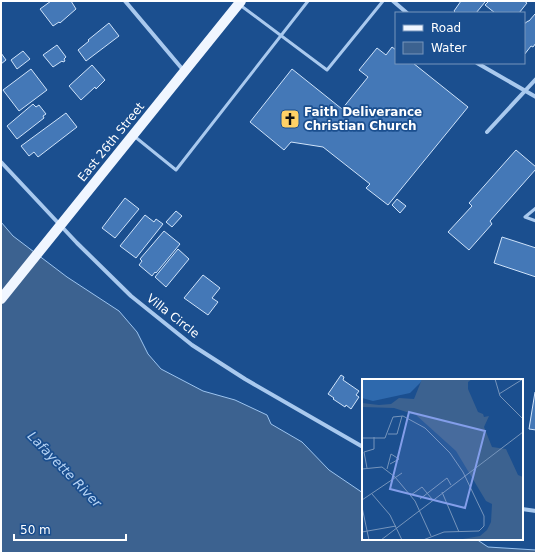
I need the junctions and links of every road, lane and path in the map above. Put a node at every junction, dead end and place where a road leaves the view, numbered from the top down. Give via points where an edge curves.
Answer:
1 (125, 1) edge
2 (308, 1) edge
3 (383, 1) edge
4 (393, 1) edge
5 (240, 2) edge
6 (406, 12) edge
7 (281, 35) junction
8 (479, 64) edge
9 (185, 71) junction
10 (536, 79) edge
11 (526, 91) junction
12 (536, 97) edge
13 (487, 132) dead end
14 (133, 135) junction
15 (1, 162) edge
16 (536, 208) edge
17 (536, 221) edge
18 (61, 225) junction
19 (1, 299) edge
20 (362, 447) edge
21 (523, 509) edge
22 (536, 511) edge

1 - 9 street
2 - 7 lane
3 - 7 lane via 327,70
4 - 6 street
5 - 7 lane
5 - 9 main road, East 26th Street
7 - 14 lane via 176,170
8 - 11 street
9 - 14 main road, East 26th Street
10 - 11 street
11 - 12 street
11 - 13 street
14 - 18 main road, East 26th Street
15 - 18 street, Villa Circle
16 - 17 lane via 525,217
18 - 19 main road, East 26th Street
18 - 20 street, Villa Circle via 131,296 192,345
21 - 22 street

